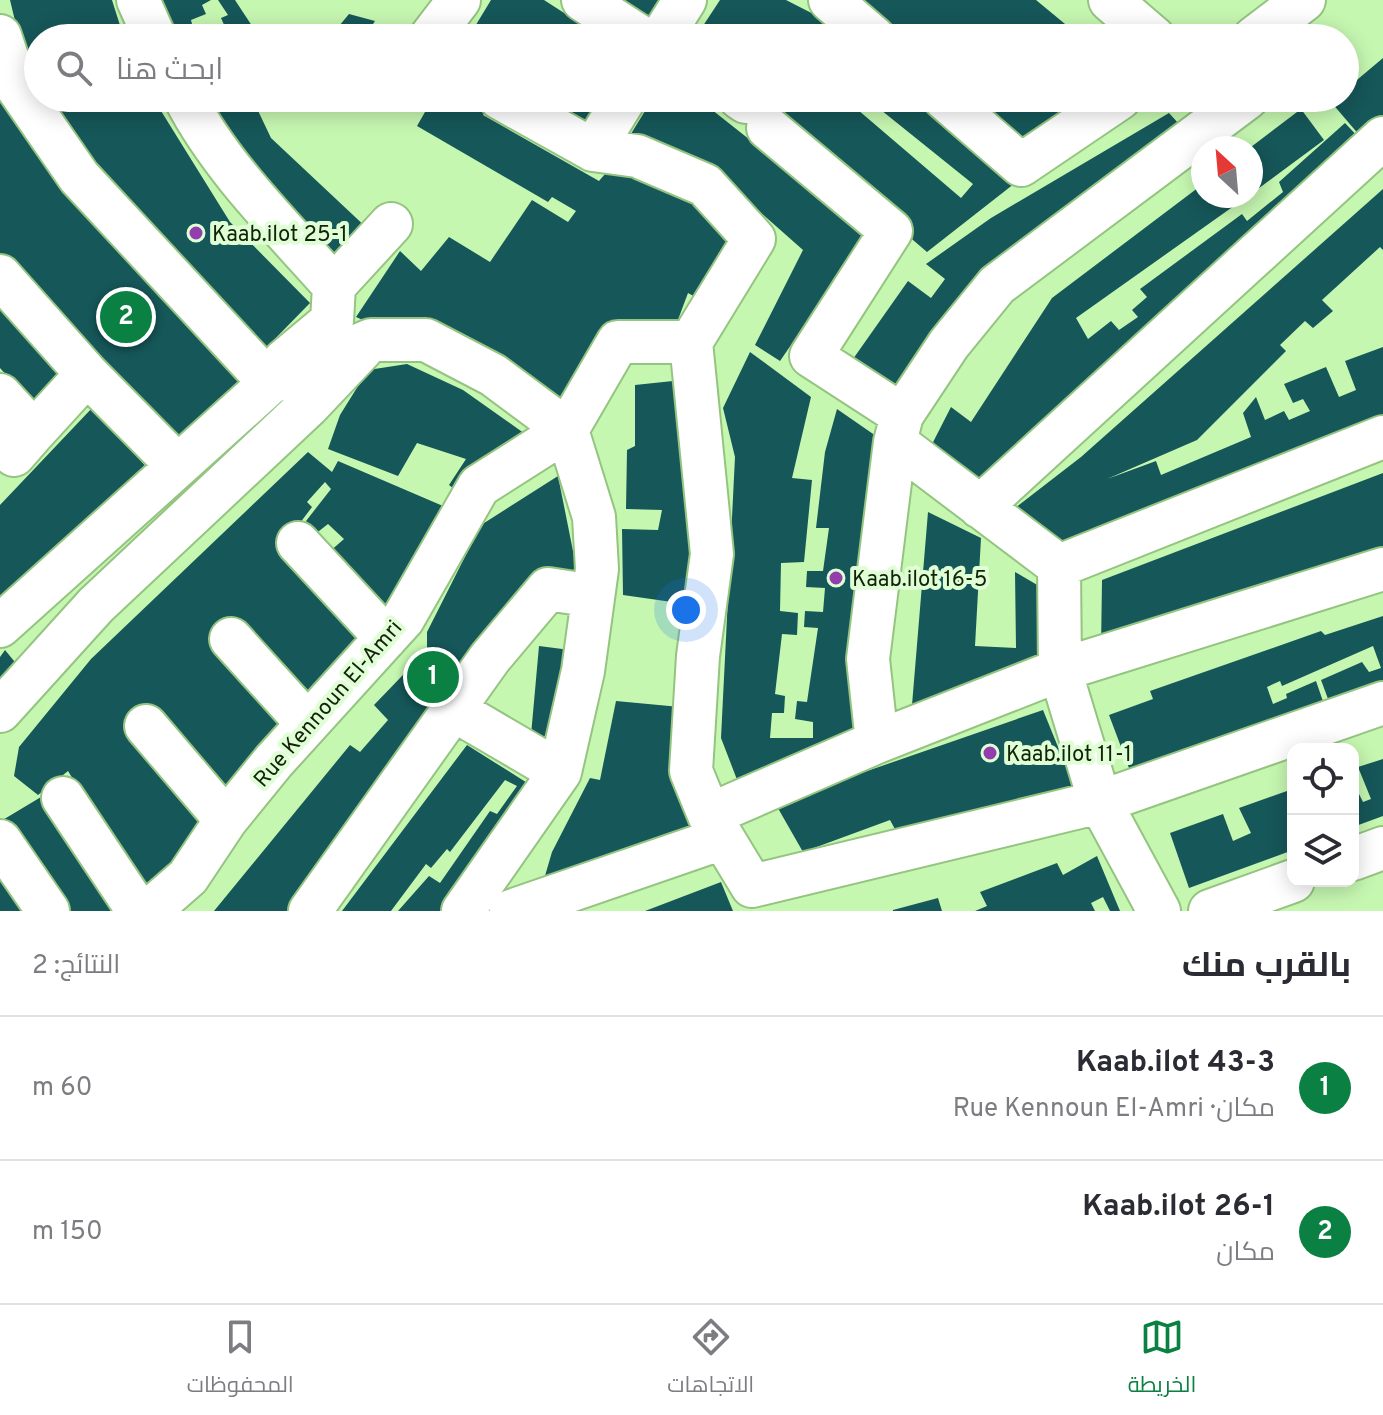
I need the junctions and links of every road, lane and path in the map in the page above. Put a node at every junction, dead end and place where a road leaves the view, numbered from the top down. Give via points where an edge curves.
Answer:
1 (138, 0) edge
2 (583, 0) edge
3 (685, 0) edge
4 (830, 0) edge
5 (1110, 0) edge
6 (1304, 0) edge
7 (149, 24) edge
8 (620, 24) edge
9 (670, 24) edge
10 (858, 24) edge
11 (1138, 24) edge
12 (1272, 24) edge
13 (0, 36) edge
14 (24, 97) edge
15 (34, 112) edge
16 (192, 112) edge
17 (525, 112) edge
18 (616, 112) edge
19 (754, 112) edge
20 (960, 112) edge
21 (1099, 112) edge
22 (1228, 112) edge
23 (1383, 138) edge
24 (593, 150) junction
25 (391, 224) dead end
26 (0, 276) edge
27 (334, 286) junction
28 (371, 340) junction
29 (691, 342) junction
30 (87, 374) junction
31 (268, 379) junction
32 (0, 395) edge
33 (898, 428) junction
34 (567, 430) junction
35 (1383, 437) edge
36 (12, 449) edge
37 (177, 465) junction
38 (980, 507) junction
39 (298, 543) dead end
40 (1059, 566) junction
41 (1383, 569) edge
42 (593, 596) junction
43 (0, 626) edge
44 (386, 638) junction
45 (231, 639) dead end
46 (1060, 670) junction
47 (1383, 703) edge
48 (454, 710) junction
49 (0, 711) edge
50 (306, 722) junction
51 (146, 726) dead end
52 (877, 742) junction
53 (560, 772) junction
54 (63, 798) dead end
55 (1100, 802) junction
56 (226, 820) junction
57 (716, 826) junction
58 (0, 841) edge
59 (1383, 848) edge
60 (1359, 857) edge
61 (1287, 883) edge
62 (48, 911) edge
63 (138, 911) edge
64 (149, 911) edge
65 (310, 911) edge
66 (463, 911) edge
67 (511, 911) edge
68 (1159, 911) edge
69 (1210, 911) edge

1 - 7 street
2 - 8 street
3 - 9 street
4 - 10 street
5 - 11 street
6 - 12 street
13 - 14 street
15 - 31 street via 79,177
16 - 27 street via 242,182
17 - 24 street
18 - 24 street
19 - 33 street via 891,231 811,356
20 - 21 street via 1021,165
22 - 33 street via 997,285 949,344
23 - 38 street
24 - 29 street via 637,156 705,185 754,239
25 - 27 street
26 - 30 street
27 - 31 street via 332,321
28 - 31 street
28 - 34 street via 426,340 493,375
28 - 49 street via 96,605
29 - 34 street via 618,342
29 - 57 street via 712,554 698,656 691,771
30 - 36 street
30 - 37 street
31 - 37 street
32 - 36 street
33 - 38 street
33 - 52 street via 868,659
34 - 42 street via 594,517
34 - 44 street, Rue Kennoun El-Amri via 479,486 403,619
35 - 40 street
37 - 43 street
38 - 40 street
39 - 44 street
40 - 46 street
41 - 46 street
42 - 48 street via 548,589
42 - 53 street
44 - 50 street, Rue Kennoun El-Amri
45 - 50 street
46 - 52 street
46 - 55 street
47 - 55 street
48 - 53 street
48 - 65 street
50 - 56 street, Rue Kennoun El-Amri
51 - 56 street
52 - 57 street
53 - 66 street
54 - 63 street
55 - 57 street via 752,886
55 - 68 street
56 - 64 street, Rue Kennoun El-Amri via 188,877
57 - 67 street
58 - 62 street
59 - 60 street
61 - 69 street

